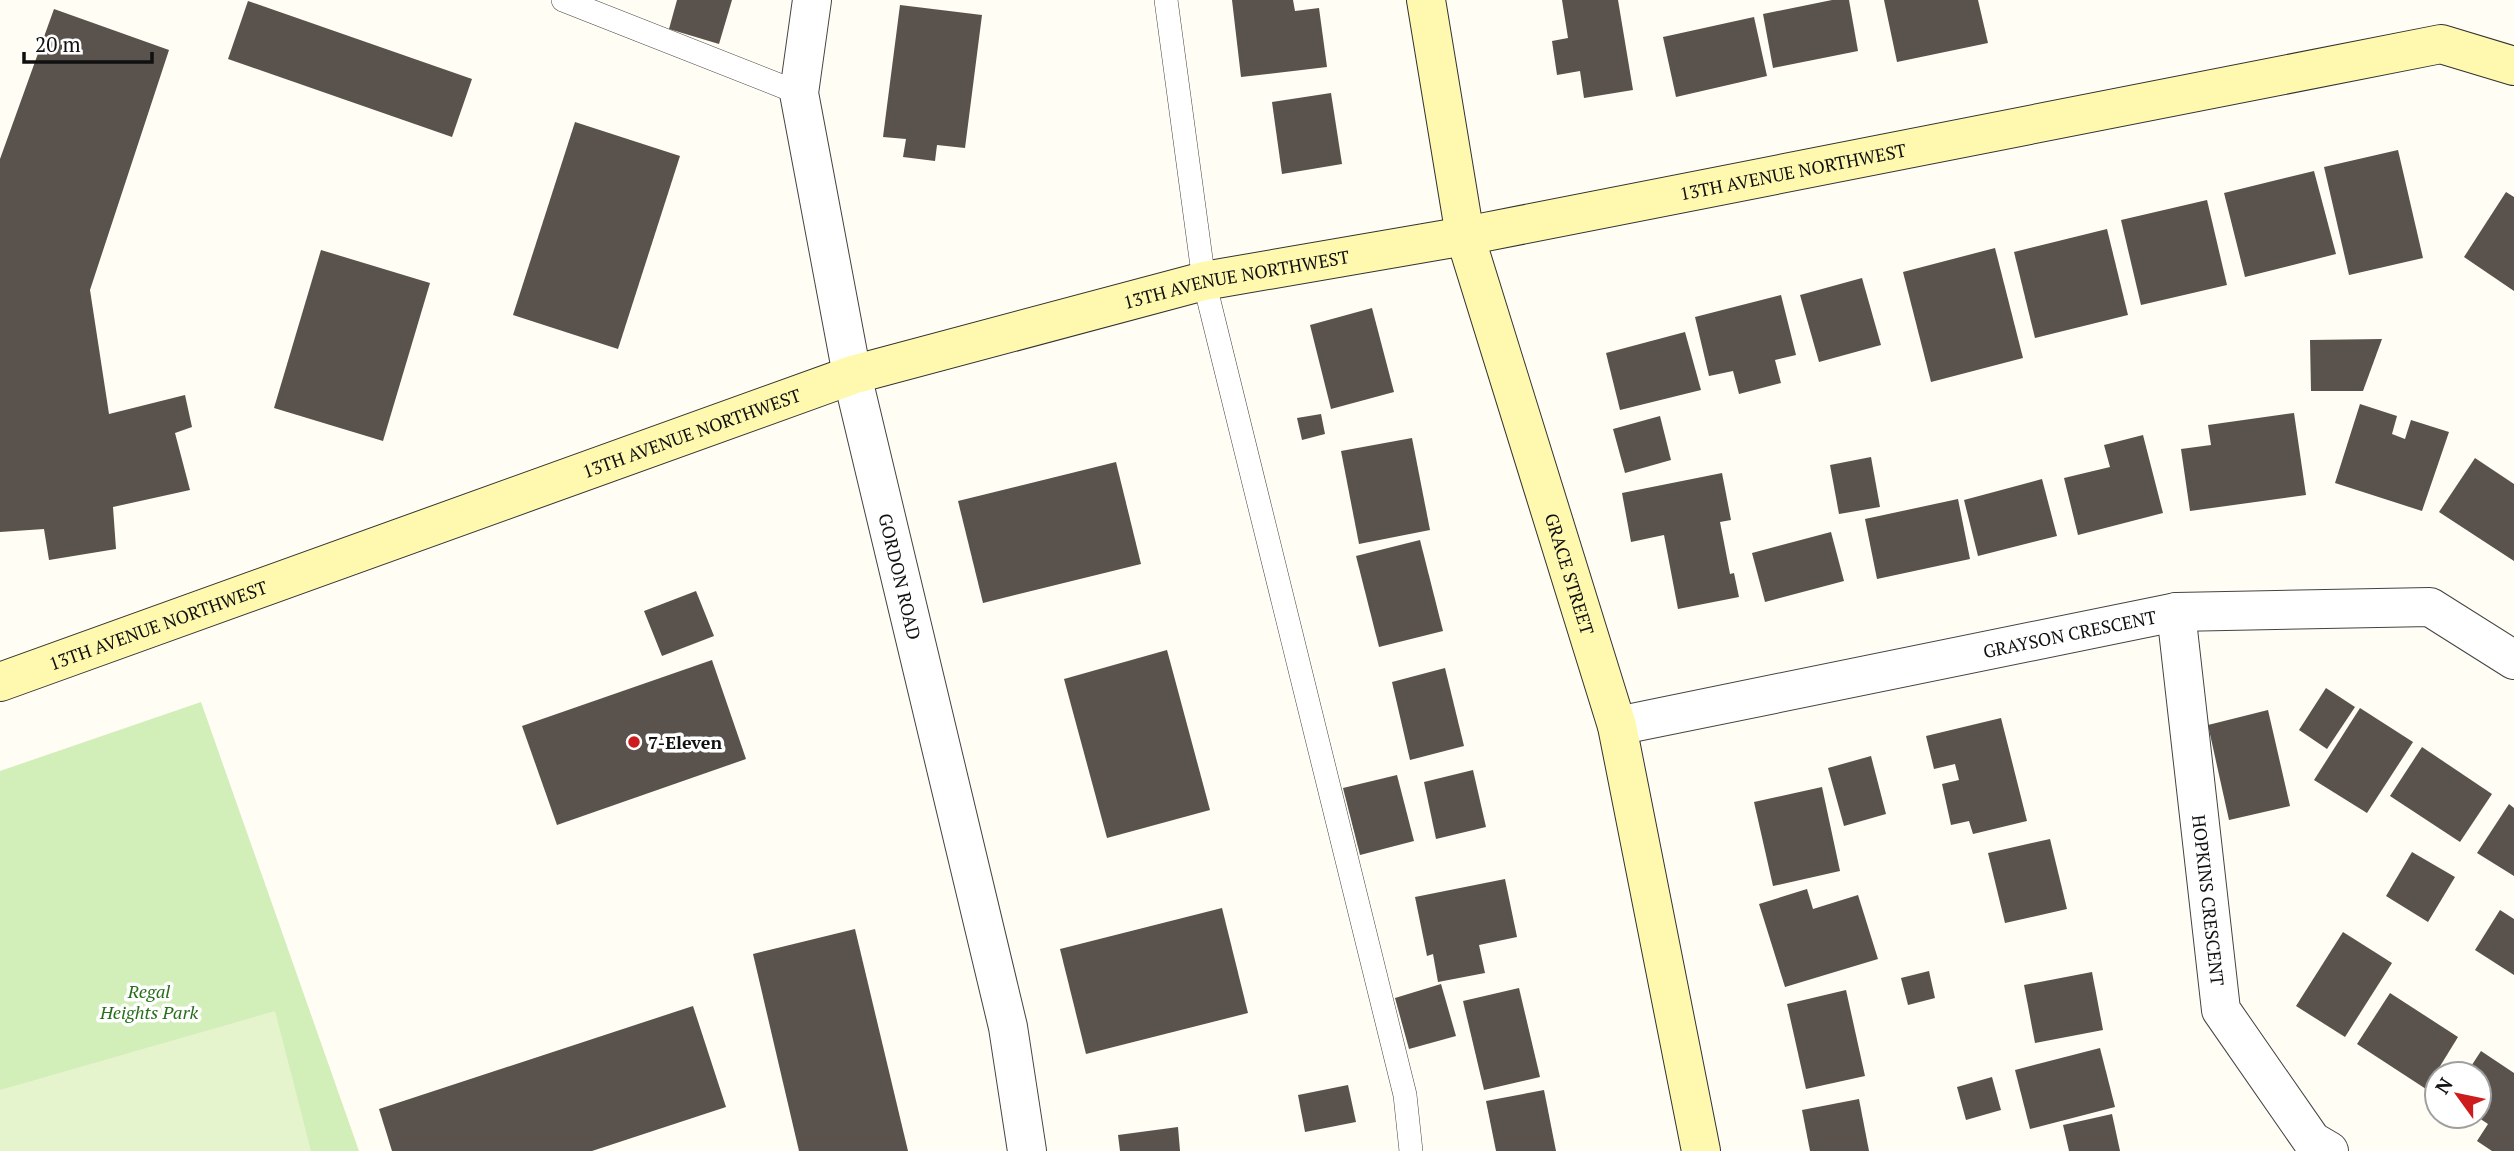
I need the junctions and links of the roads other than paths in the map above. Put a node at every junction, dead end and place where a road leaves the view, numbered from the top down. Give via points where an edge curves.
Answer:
1 (563, 0) edge
2 (811, 0) edge
3 (1167, 0) edge
4 (1426, 0) edge
5 (2514, 66) edge
6 (799, 93) junction
7 (1465, 236) junction
8 (1204, 281) junction
9 (852, 375) junction
10 (2176, 612) junction
11 (2514, 660) edge
12 (0, 682) edge
13 (1617, 726) junction
14 (1027, 1151) edge
15 (1410, 1151) edge
16 (1701, 1151) edge
17 (2329, 1151) edge

1 - 6 lane
2 - 6 street, GORDON ROAD
3 - 8 lane
4 - 7 street, GRACE STREET
5 - 7 street, 13TH AVENUE NORTHWEST via 2441,44
6 - 9 street, GORDON ROAD
7 - 8 street, 13TH AVENUE NORTHWEST
7 - 13 street, GRACE STREET
8 - 9 street, 13TH AVENUE NORTHWEST
8 - 15 lane via 1405,1095
9 - 12 street, 13TH AVENUE NORTHWEST
9 - 14 street, GORDON ROAD via 1008,1027
10 - 11 street, GRAYSON CRESCENT via 2430,607
10 - 13 street, GRAYSON CRESCENT
10 - 17 street, HOPKINS CRESCENT via 2221,1010 2312,1141
13 - 16 street, GRACE STREET

